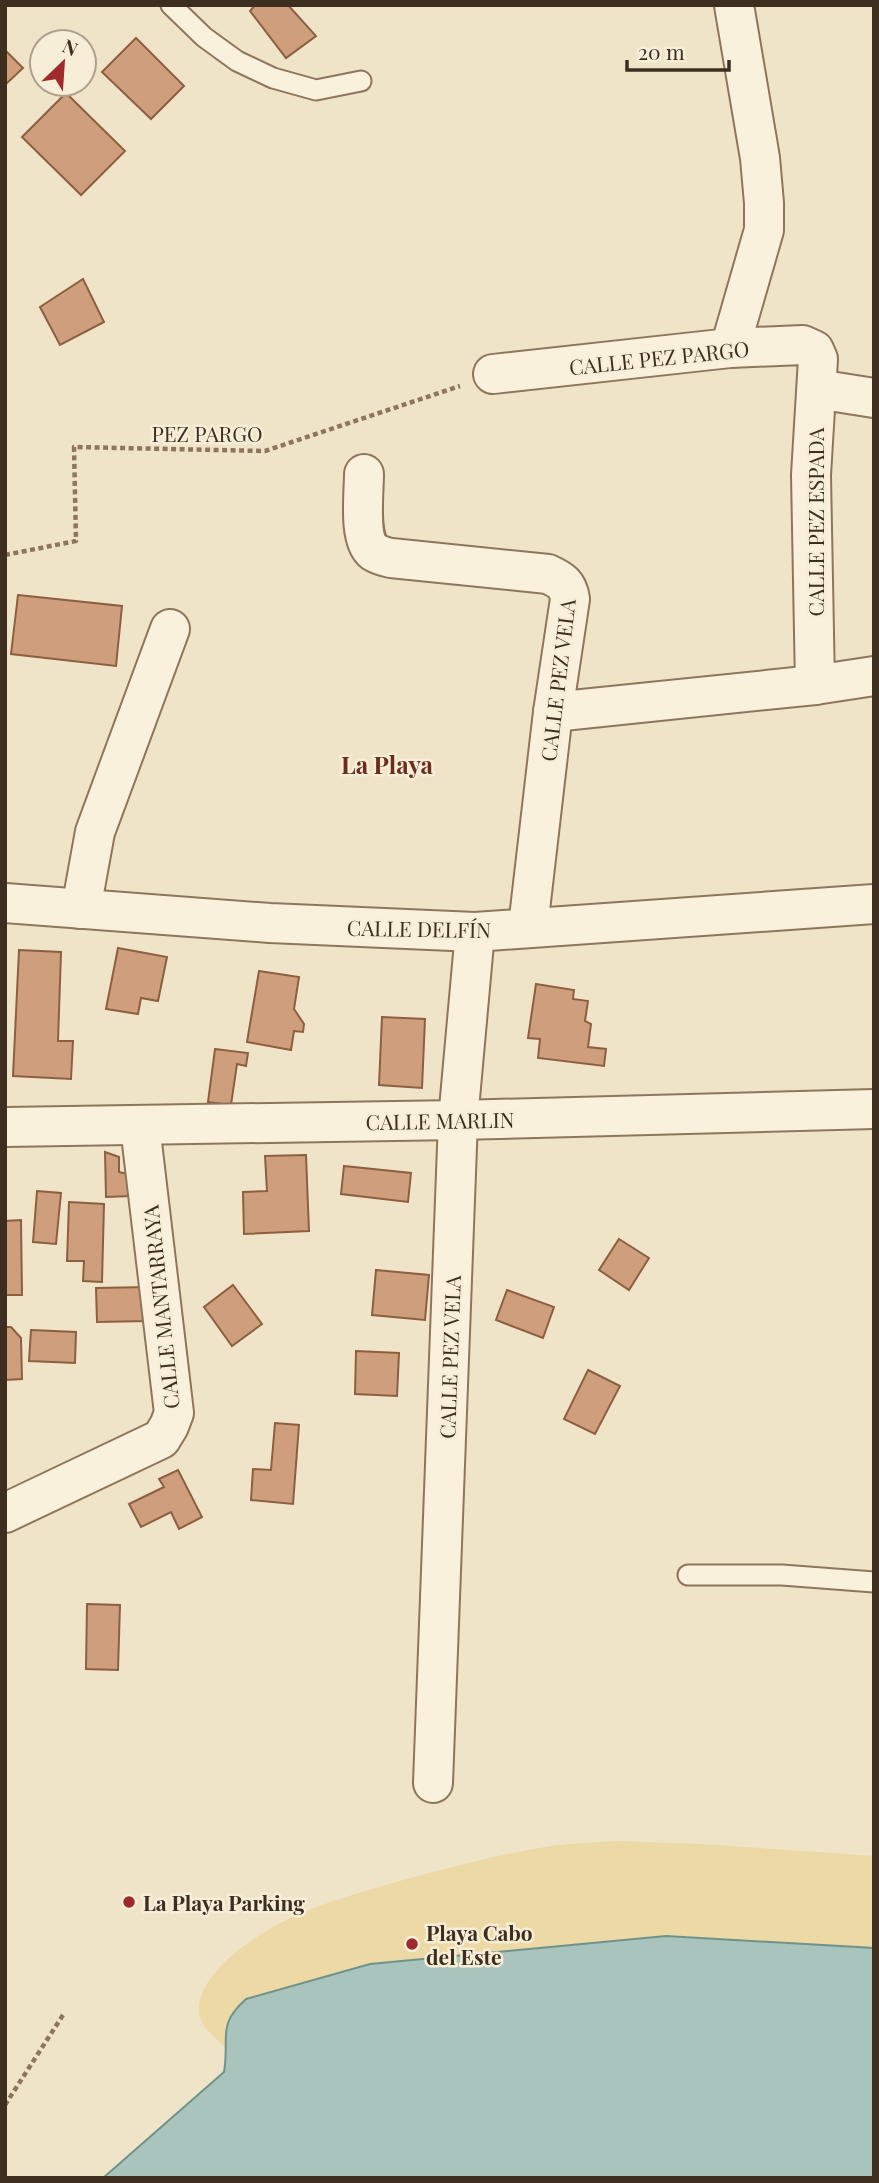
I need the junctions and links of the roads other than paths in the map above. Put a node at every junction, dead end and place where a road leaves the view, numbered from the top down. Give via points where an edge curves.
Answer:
1 (171, 5) edge
2 (734, 5) edge
3 (361, 81) dead end
4 (730, 348) junction
5 (493, 374) road end
6 (818, 374) junction
7 (874, 398) edge
8 (364, 474) dead end
9 (170, 629) dead end
10 (874, 676) edge
11 (815, 685) junction
12 (553, 712) junction
13 (5, 903) edge
14 (874, 904) edge
15 (81, 909) junction
16 (528, 927) junction
17 (475, 932) junction
18 (874, 1110) edge
19 (458, 1120) junction
20 (140, 1126) junction
21 (5, 1127) edge
22 (5, 1513) edge
23 (688, 1575) dead end
24 (874, 1582) edge
25 (433, 1783) dead end

1 - 3 lane via 226,53 273,78 316,90
2 - 4 street via 765,203 764,230
4 - 5 street, CALLE PEZ PARGO
4 - 6 street, CALLE PEZ PARGO via 809,346 814,350
6 - 7 street, CALLE PEZ PARGO
6 - 11 street, CALLE PEZ ESPADA via 811,475
8 - 12 street, CALLE PEZ VELA via 364,533 375,553 548,574 562,580 570,600
9 - 15 street via 95,832
10 - 11 street
11 - 12 street
12 - 16 street, CALLE PEZ VELA
13 - 15 street, CALLE DELFÍN
14 - 16 street, CALLE DELFÍN
15 - 17 street, CALLE DELFÍN
16 - 17 street, CALLE DELFÍN
17 - 19 street, CALLE PEZ VELA
18 - 19 street, CALLE MARLIN
19 - 20 street, CALLE MARLIN
19 - 25 street, CALLE PEZ VELA
20 - 21 street, CALLE MARLIN
20 - 22 street, CALLE MANTARRAYA via 174,1413 170,1426 161,1439
23 - 24 lane via 782,1575

